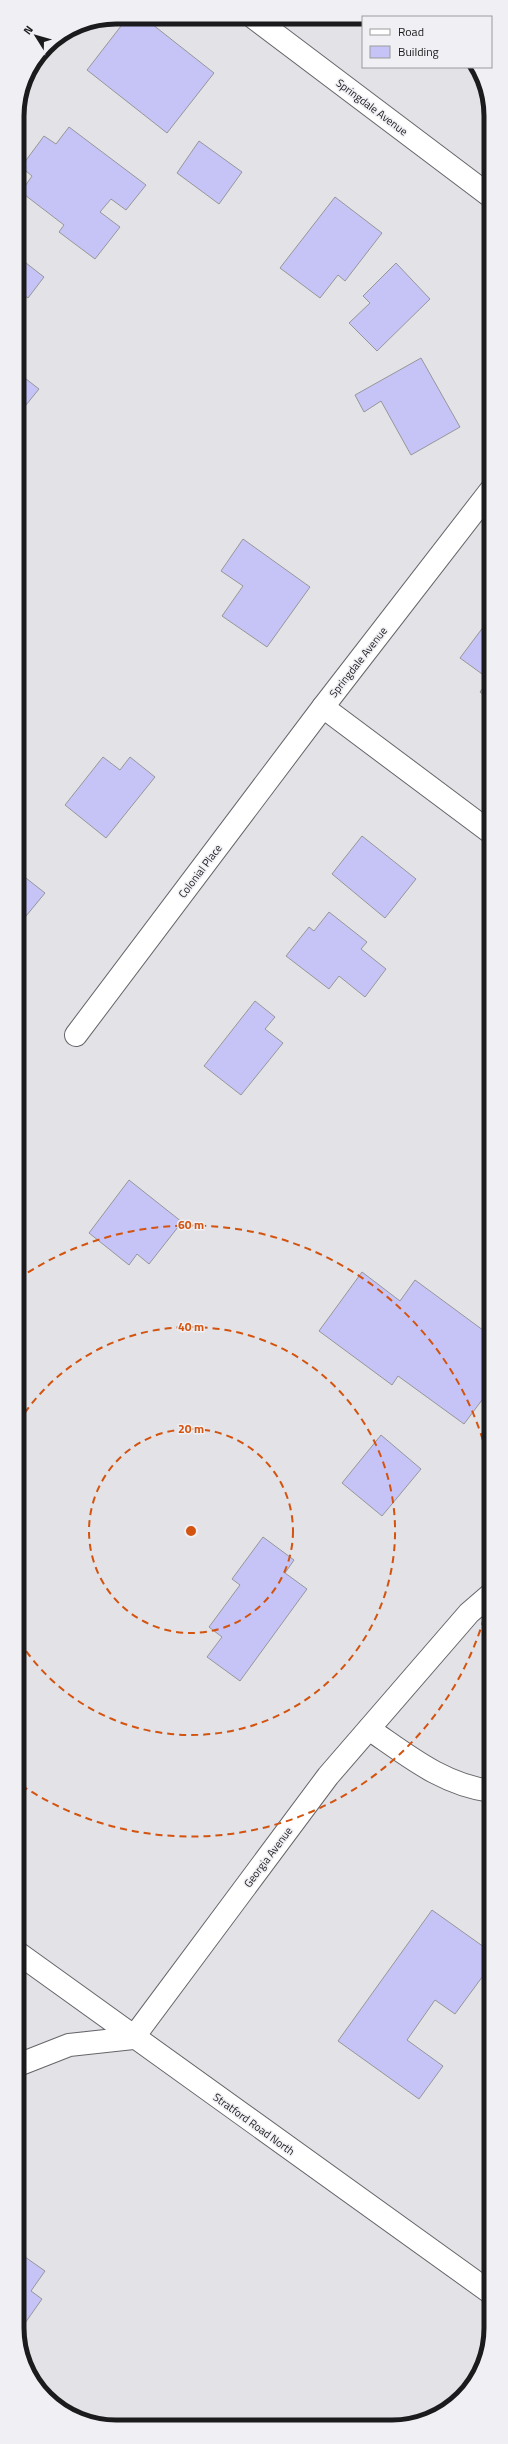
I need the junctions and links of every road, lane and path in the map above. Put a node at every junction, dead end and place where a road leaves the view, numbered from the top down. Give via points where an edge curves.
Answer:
1 (262, 24) edge
2 (484, 191) edge
3 (484, 498) edge
4 (323, 707) junction
5 (484, 828) edge
6 (76, 1035) dead end
7 (484, 1600) edge
8 (368, 1729) junction
9 (484, 1790) edge
10 (24, 1957) edge
11 (133, 2038) junction
12 (24, 2063) edge
13 (484, 2288) edge

1 - 2 street, Springdale Avenue
3 - 4 street, Springdale Avenue
4 - 5 street, Springdale Avenue
4 - 6 street, Colonial Place
7 - 8 street, Georgia Avenue via 469,1613
8 - 9 street via 438,1776
8 - 11 street, Georgia Avenue via 328,1776
10 - 11 street, Stratford Road North
11 - 12 street via 69,2044
11 - 13 street, Stratford Road North

